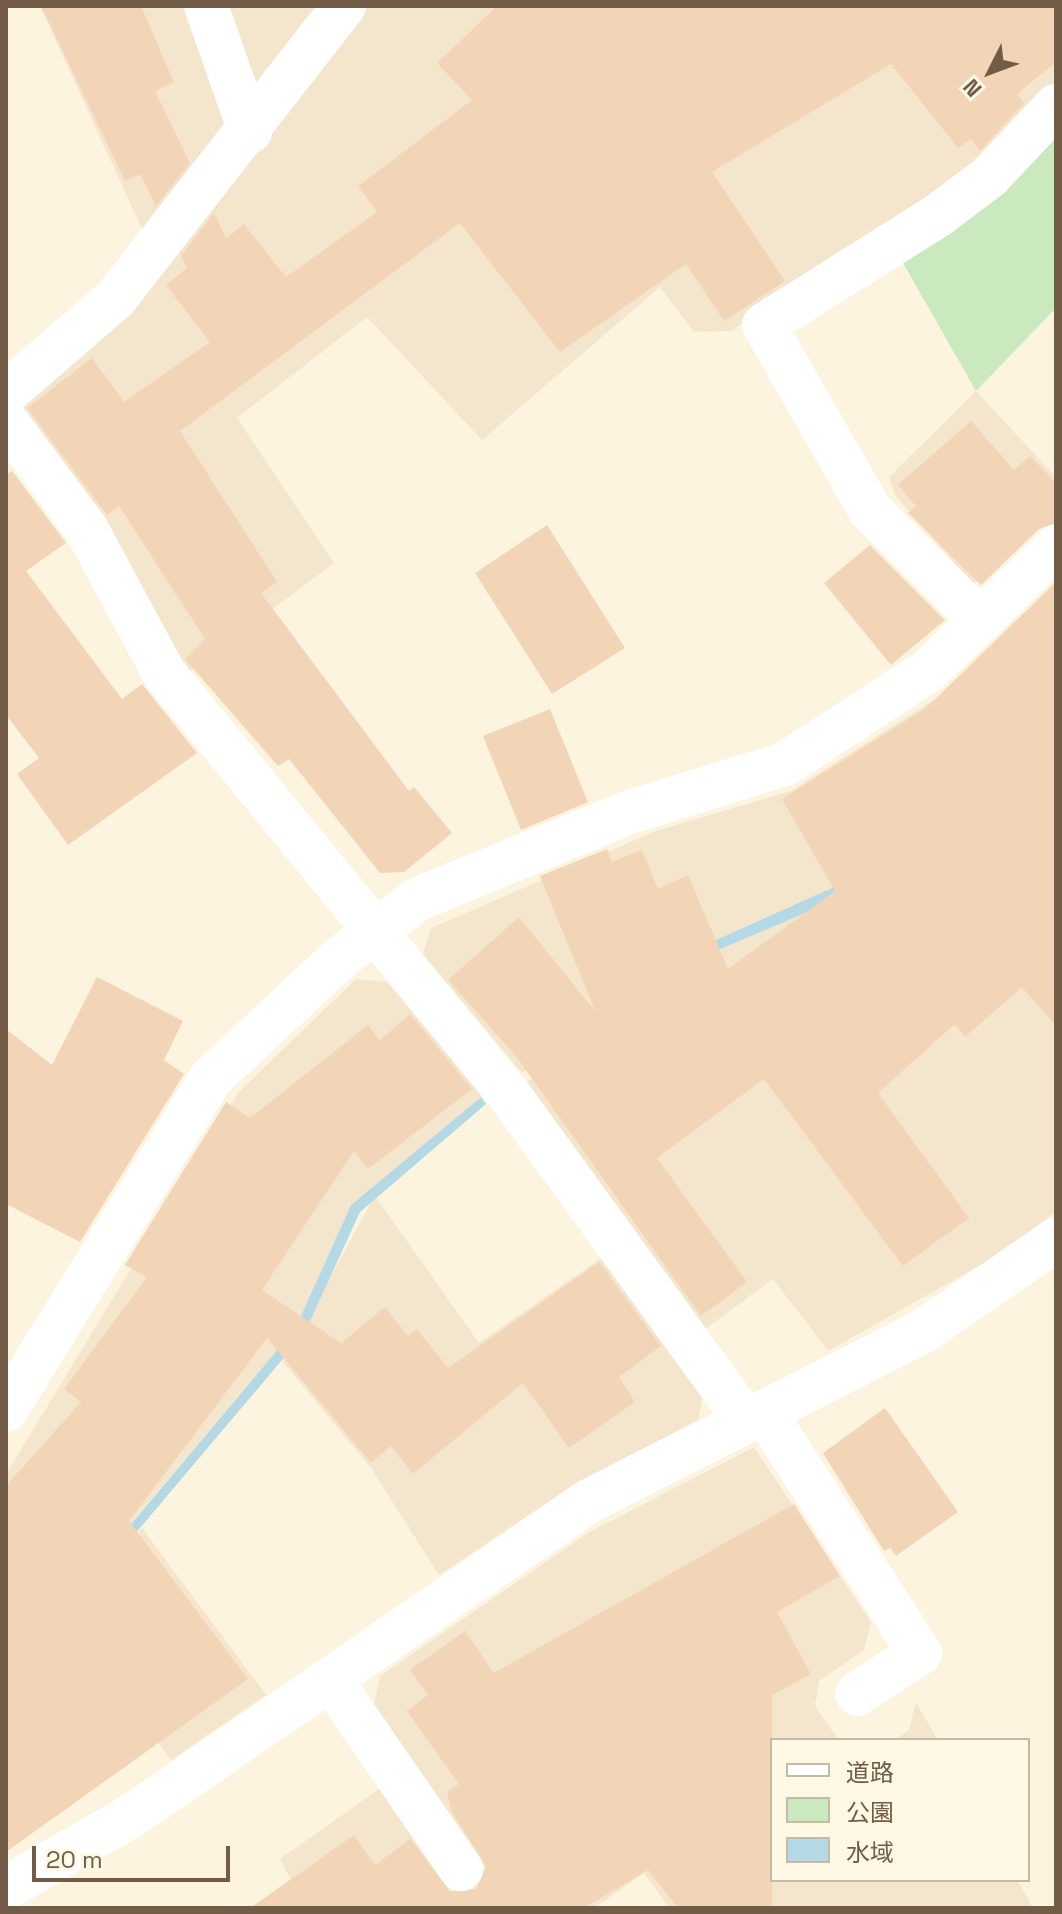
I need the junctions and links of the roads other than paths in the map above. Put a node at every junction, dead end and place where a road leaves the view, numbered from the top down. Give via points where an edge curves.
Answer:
1 (206, 6) edge
2 (344, 6) edge
3 (1056, 106) edge
4 (250, 131) junction
5 (6, 393) edge
6 (6, 421) edge
7 (1056, 547) edge
8 (980, 620) junction
9 (375, 931) junction
10 (1056, 1240) edge
11 (6, 1410) edge
12 (755, 1416) junction
13 (330, 1679) junction
14 (857, 1694) dead end
15 (461, 1869) dead end
16 (6, 1888) edge

1 - 4 street
2 - 4 street
3 - 8 street via 989,177 940,214 764,325 870,510
4 - 5 street via 115,299
6 - 9 street via 87,530 164,673
7 - 8 street
8 - 9 street via 929,670 785,764 633,811 418,899
9 - 11 street via 211,1078
9 - 12 street via 510,1096
10 - 12 street via 922,1332
12 - 13 street via 589,1501
12 - 14 street via 920,1653
13 - 15 street
13 - 16 street via 133,1815

